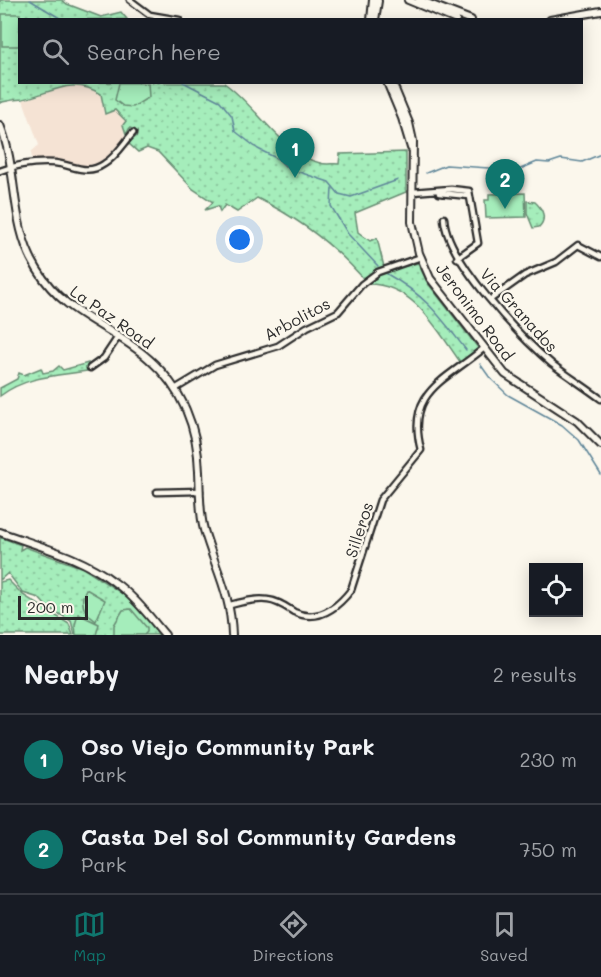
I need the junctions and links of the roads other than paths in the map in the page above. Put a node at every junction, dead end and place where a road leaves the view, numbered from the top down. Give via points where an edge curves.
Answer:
1 (130, 0) edge
2 (376, 0) edge
3 (408, 0) edge
4 (419, 0) edge
5 (601, 13) edge
6 (167, 18) edge
7 (373, 18) edge
8 (451, 18) edge
9 (466, 18) edge
10 (565, 18) edge
11 (577, 18) edge
12 (388, 84) edge
13 (393, 84) edge
14 (0, 125) edge
15 (133, 133) dead end
16 (411, 148) junction
17 (11, 167) junction
18 (0, 171) edge
19 (412, 192) junction
20 (444, 218) dead end
21 (601, 256) edge
22 (421, 257) junction
23 (457, 258) junction
24 (491, 298) junction
25 (118, 337) junction
26 (483, 349) junction
27 (90, 368) dead end
28 (175, 389) junction
29 (601, 399) edge
30 (601, 445) edge
31 (200, 491) junction
32 (157, 492) dead end
33 (0, 532) edge
34 (230, 605) junction
35 (165, 635) edge
36 (232, 635) edge

1 - 6 street via 150,15
2 - 7 main road
3 - 8 main road
4 - 9 main road
5 - 10 main road
5 - 11 main road
12 - 16 main road, Jeronimo Road
13 - 16 main road, Jeronimo Road via 409,123
14 - 17 main road, La Paz Road
15 - 17 street via 108,162 93,169 79,170 54,163
16 - 19 main road, Jeronimo Road
17 - 18 street
17 - 25 main road, La Paz Road via 20,229 38,270 68,306
19 - 22 main road, Jeronimo Road via 412,222
19 - 23 street via 456,191 469,196 478,243
20 - 23 street, Via Granados
21 - 24 street via 578,245 556,262 525,275
22 - 26 main road, Jeronimo Road via 434,286
22 - 28 street, Arbolitos via 378,272 338,312 278,346 215,364
23 - 24 street, Via Granados
24 - 29 street, Via Granados via 546,358
25 - 27 street via 104,358
25 - 28 main road, La Paz Road via 154,364
26 - 30 main road, Jeronimo Road via 505,375 577,421
26 - 34 street, Silleros via 423,398 415,426 421,450 380,500 351,590 342,601 318,616 301,615 267,600
28 - 31 main road, La Paz Road via 195,435
31 - 32 street
31 - 34 main road, La Paz Road via 204,529
33 - 35 main road via 109,577 132,596
34 - 36 main road, La Paz Road

